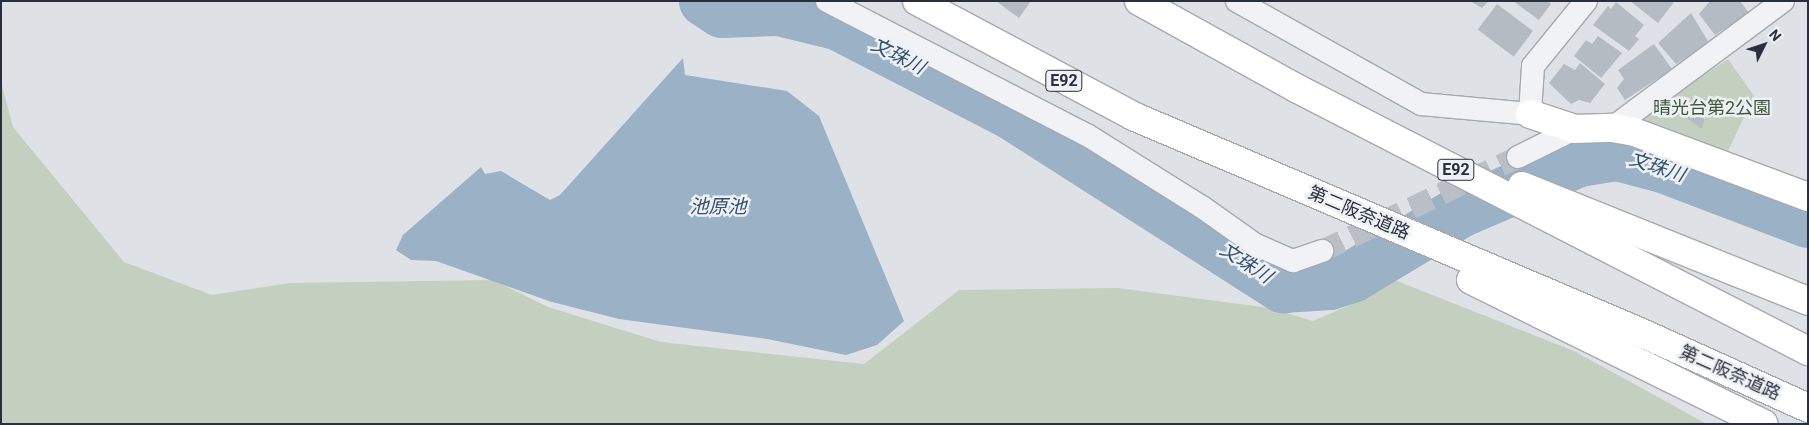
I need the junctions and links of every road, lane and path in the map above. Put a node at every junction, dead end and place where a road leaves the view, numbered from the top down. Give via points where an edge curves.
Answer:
1 (827, 1) edge
2 (917, 1) edge
3 (1139, 1) edge
4 (1237, 1) edge
5 (1586, 1) edge
6 (1783, 1) edge
7 (1296, 88) junction
8 (1530, 114) junction
9 (1612, 128) junction
10 (1575, 129) junction
11 (1215, 151) junction
12 (1518, 157) tunnel mouth
13 (1808, 197) edge
14 (1322, 251) tunnel mouth
15 (1808, 301) edge
16 (1808, 351) edge
17 (1808, 408) edge
18 (1764, 424) edge

1 - 14 street via 1087,136 1202,207 1254,244 1293,261
2 - 11 main road, 第二阪奈道路 / E92 via 1133,116
3 - 7 main road, E92
4 - 8 street via 1421,104
5 - 8 street via 1533,66
6 - 9 street
7 - 15 main road via 1517,184
7 - 16 main road, E92
8 - 10 main road
9 - 10 main road
9 - 13 main road via 1634,132
10 - 12 street
11 - 17 main road, 第二阪奈道路 / E92
11 - 18 main road via 1305,200

